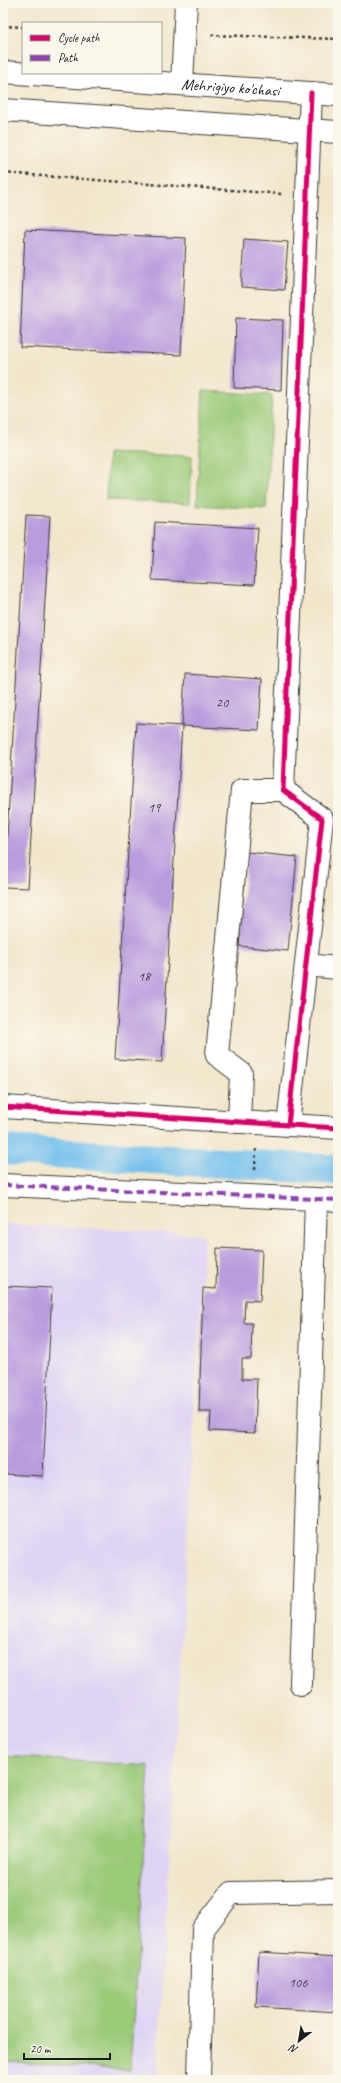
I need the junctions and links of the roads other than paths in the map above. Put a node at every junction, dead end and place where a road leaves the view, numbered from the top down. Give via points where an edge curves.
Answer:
1 (186, 3) edge
2 (3, 72) edge
3 (22, 73) edge
4 (33, 74) edge
5 (182, 84) junction
6 (311, 93) junction
7 (338, 95) edge
8 (3, 110) edge
9 (310, 130) junction
10 (338, 132) edge
11 (284, 790) junction
12 (330, 821) edge
13 (306, 965) junction
14 (338, 968) edge
15 (3, 1106) edge
16 (239, 1122) junction
17 (288, 1125) junction
18 (338, 1128) edge
19 (3, 1185) edge
20 (316, 1200) junction
21 (338, 1200) edge
22 (301, 1684) dead end
23 (338, 1891) edge
24 (199, 2080) edge

1 - 5 street
2 - 3 street, Mehrigiyo ko'chasi
4 - 5 street, Mehrigiyo ko'chasi
5 - 6 street, Mehrigiyo ko'chasi
6 - 7 street, Mehrigiyo ko'chasi
6 - 9 street
8 - 9 street
9 - 10 street
9 - 11 street
11 - 12 street
11 - 16 street via 242,790 217,1055 241,1073
12 - 13 street
13 - 14 street
13 - 17 street
15 - 16 street
16 - 17 street
17 - 18 street
19 - 20 street
20 - 21 street
20 - 22 street
23 - 24 street via 231,1893 203,1929

